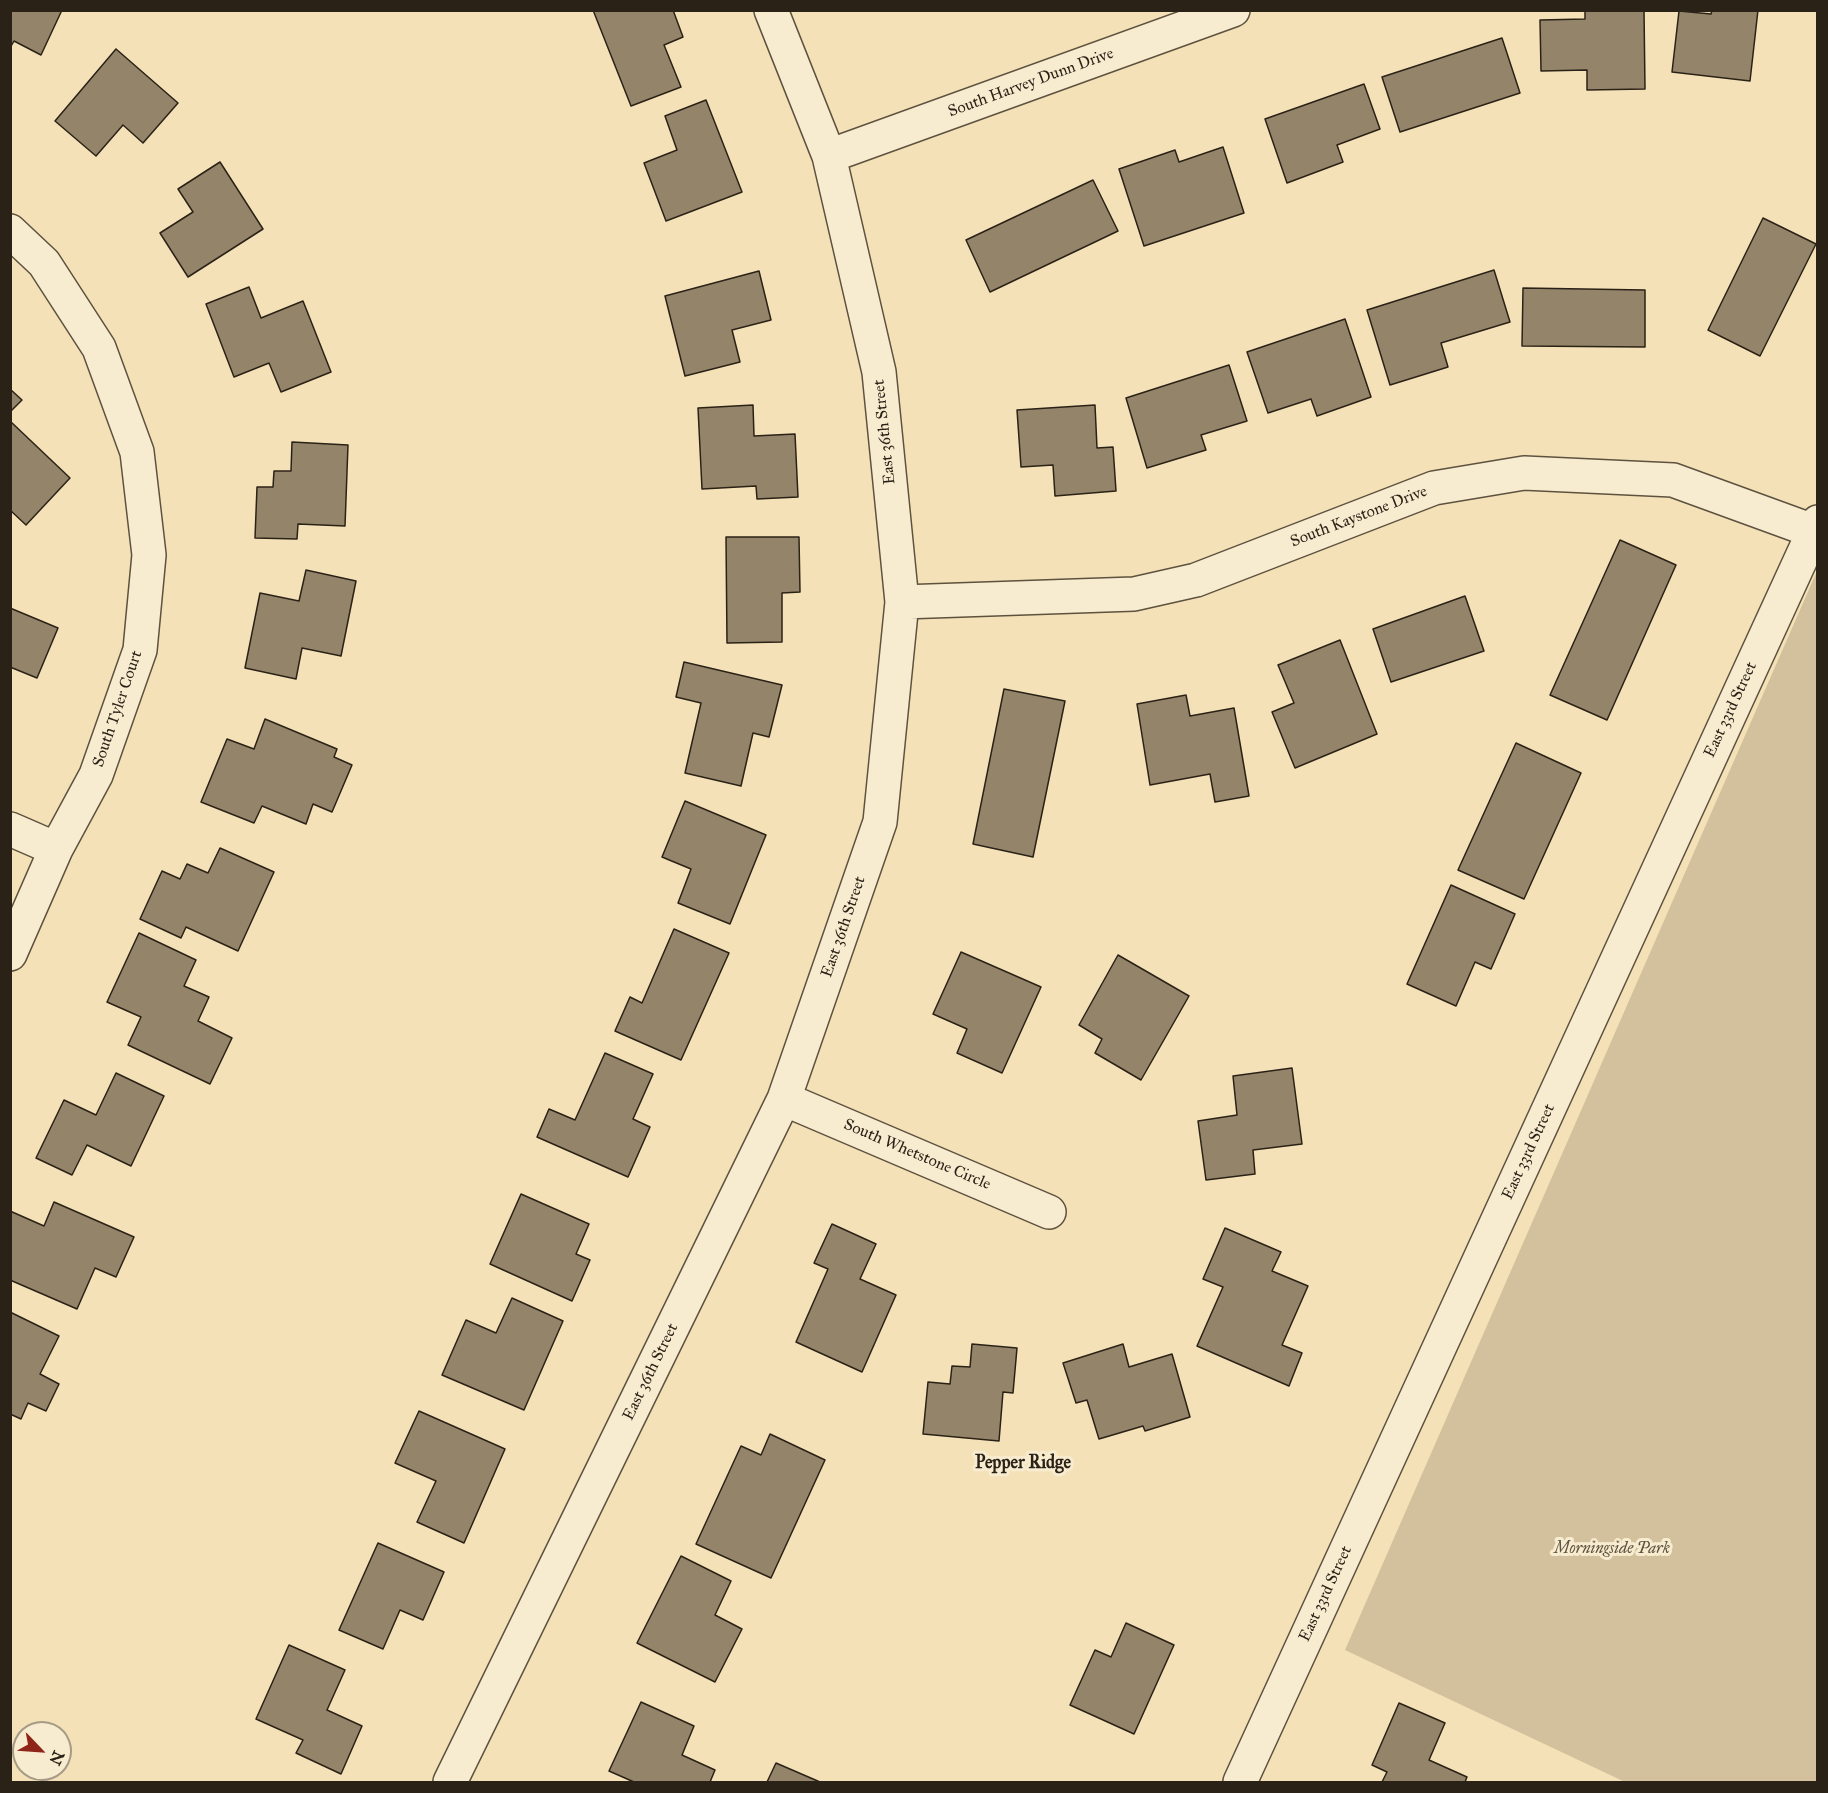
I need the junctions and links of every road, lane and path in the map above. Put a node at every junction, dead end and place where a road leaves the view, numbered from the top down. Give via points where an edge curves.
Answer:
1 (771, 10) edge
2 (1233, 10) edge
3 (829, 156) junction
4 (10, 231) edge
5 (1815, 527) edge
6 (903, 602) junction
7 (10, 829) edge
8 (56, 849) junction
9 (10, 954) edge
10 (784, 1099) junction
11 (1049, 1212) dead end
12 (450, 1782) edge
13 (1240, 1782) edge

1 - 3 street, East 36th Street
2 - 3 street, South Harvey Dunn Drive
3 - 6 street, East 36th Street via 879,372
4 - 8 street, South Tyler Court via 44,263 99,348 137,452 149,555 140,650 96,775
5 - 6 street, South Kaystone Drive via 1672,480 1524,473 1434,488 1196,580 1134,594
5 - 13 street, East 33rd Street
6 - 10 street, East 36th Street via 880,822
7 - 8 street
8 - 9 street, South Tyler Court
10 - 11 street, South Whetstone Circle
10 - 12 street, East 36th Street

